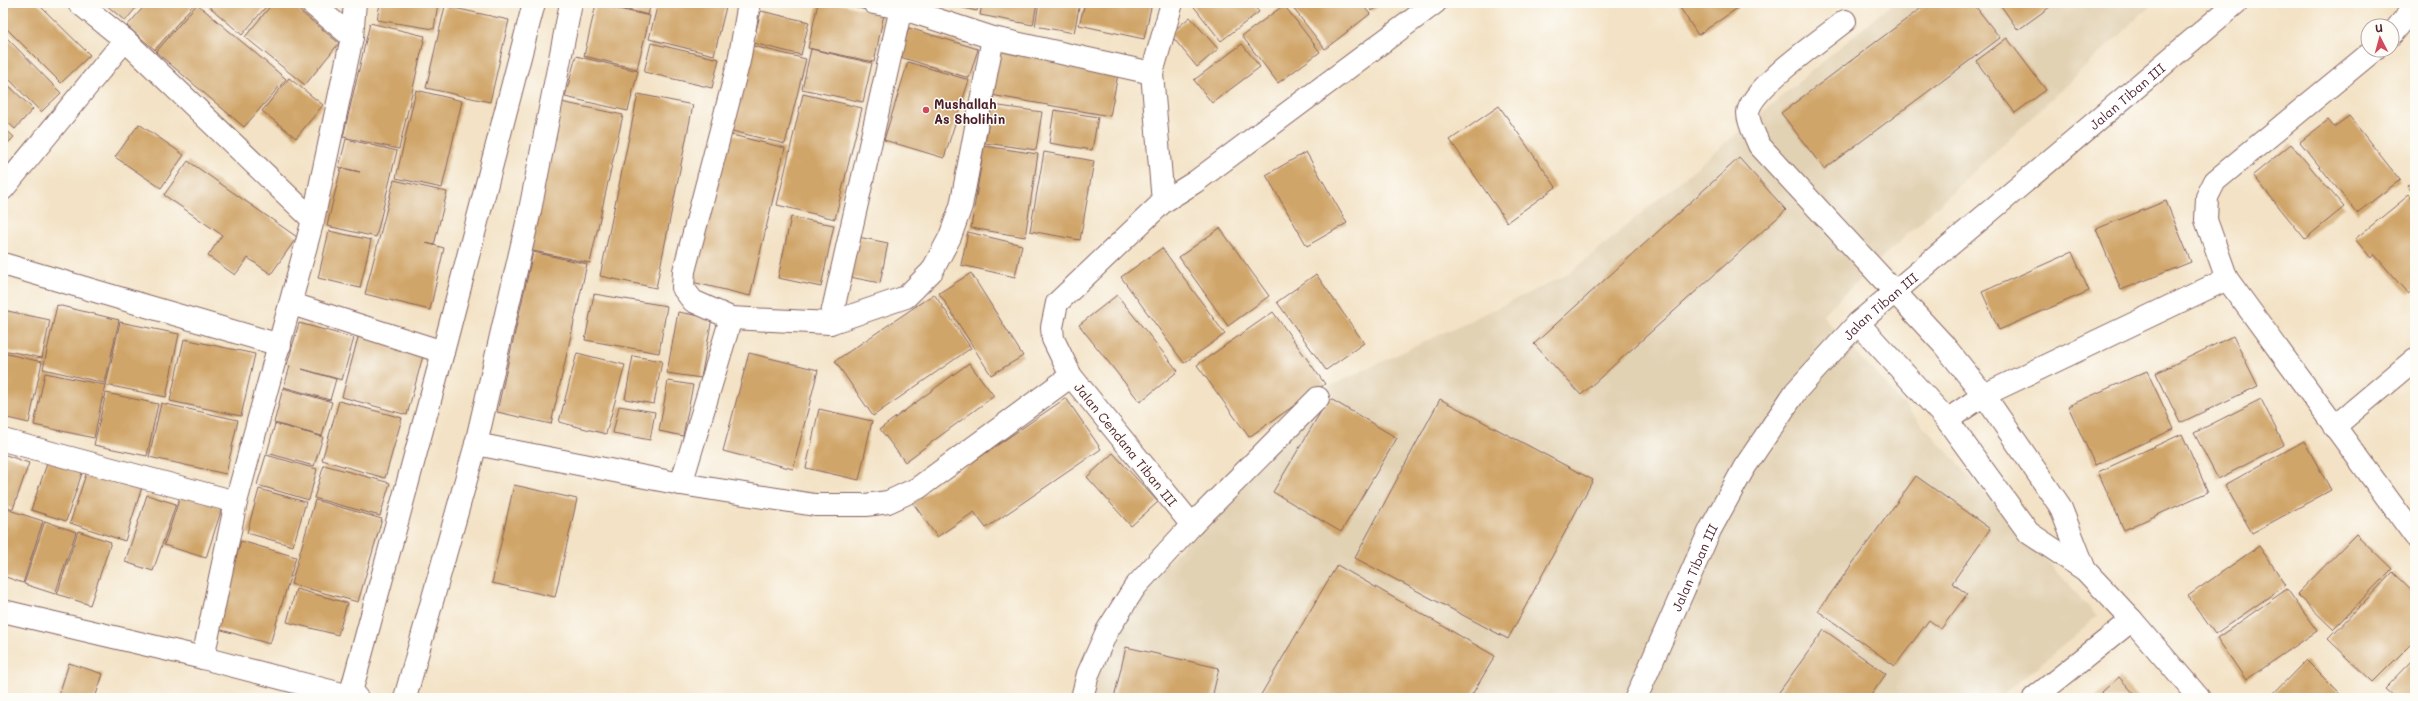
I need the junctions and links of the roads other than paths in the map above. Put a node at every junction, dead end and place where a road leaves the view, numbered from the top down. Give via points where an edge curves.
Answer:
1 (79, 3) edge
2 (312, 3) edge
3 (355, 3) edge
4 (534, 3) edge
5 (571, 3) edge
6 (749, 3) edge
7 (874, 3) edge
8 (1172, 3) edge
9 (1435, 3) edge
10 (2236, 3) edge
11 (2415, 6) edge
12 (901, 8) junction
13 (1845, 21) dead end
14 (2400, 24) edge
15 (352, 37) junction
16 (993, 38) junction
17 (125, 40) junction
18 (2364, 58) edge
19 (1152, 73) junction
20 (3, 189) edge
21 (1163, 202) junction
22 (313, 220) junction
23 (3, 264) edge
24 (2227, 279) junction
25 (1894, 292) junction
26 (292, 304) junction
27 (731, 318) junction
28 (830, 323) junction
29 (1858, 324) junction
30 (280, 345) junction
31 (443, 352) junction
32 (2415, 359) edge
33 (1071, 376) junction
34 (1984, 395) junction
35 (1318, 398) dead end
36 (1947, 420) junction
37 (2334, 427) junction
38 (3, 440) edge
39 (476, 444) junction
40 (682, 484) junction
41 (236, 502) junction
42 (1192, 525) junction
43 (2415, 536) edge
44 (2085, 570) junction
45 (3, 611) edge
46 (2132, 620) junction
47 (203, 658) junction
48 (353, 697) edge
49 (405, 698) edge
50 (1082, 698) edge
51 (1636, 698) edge
52 (2034, 698) edge
53 (2199, 698) edge

1 - 17 street
2 - 15 street
3 - 15 street
4 - 31 street
5 - 39 street via 530,210
6 - 27 street via 739,61 684,272 683,288 693,301
7 - 12 street
8 - 19 street
9 - 21 street, Jalan Cendana Tiban III via 1195,182
10 - 25 street, Jalan Tiban III
11 - 14 street
12 - 16 street
12 - 28 street
13 - 25 street via 1777,74 1754,99 1748,114 1759,145
15 - 22 street
16 - 19 street
16 - 28 street via 961,206 950,237 932,270 906,297
17 - 20 street
17 - 22 street
18 - 24 street via 2215,181 2207,197 2206,220
19 - 21 street
21 - 33 street, Jalan Cendana Tiban III via 1058,303 1052,326 1053,339
22 - 26 street
23 - 30 street
24 - 34 street
24 - 37 street
25 - 29 street, Jalan Tiban III
25 - 34 street via 1943,344
26 - 30 street
26 - 31 street
27 - 28 street
27 - 40 street
29 - 36 street
29 - 51 street, Jalan Tiban III via 1796,391 1744,468 1710,530
30 - 41 street
31 - 48 street
32 - 37 street
33 - 40 street via 918,488 888,502 842,507 815,505
33 - 42 street, Jalan Cendana Tiban III
34 - 36 street
34 - 44 street via 2060,506
35 - 42 street
36 - 44 street via 2029,533
37 - 43 street
38 - 41 street
39 - 40 street
39 - 49 street
41 - 47 street
42 - 50 street via 1134,587 1108,631 1088,674
44 - 46 street
45 - 47 street
46 - 52 street
46 - 53 street
47 - 48 street

